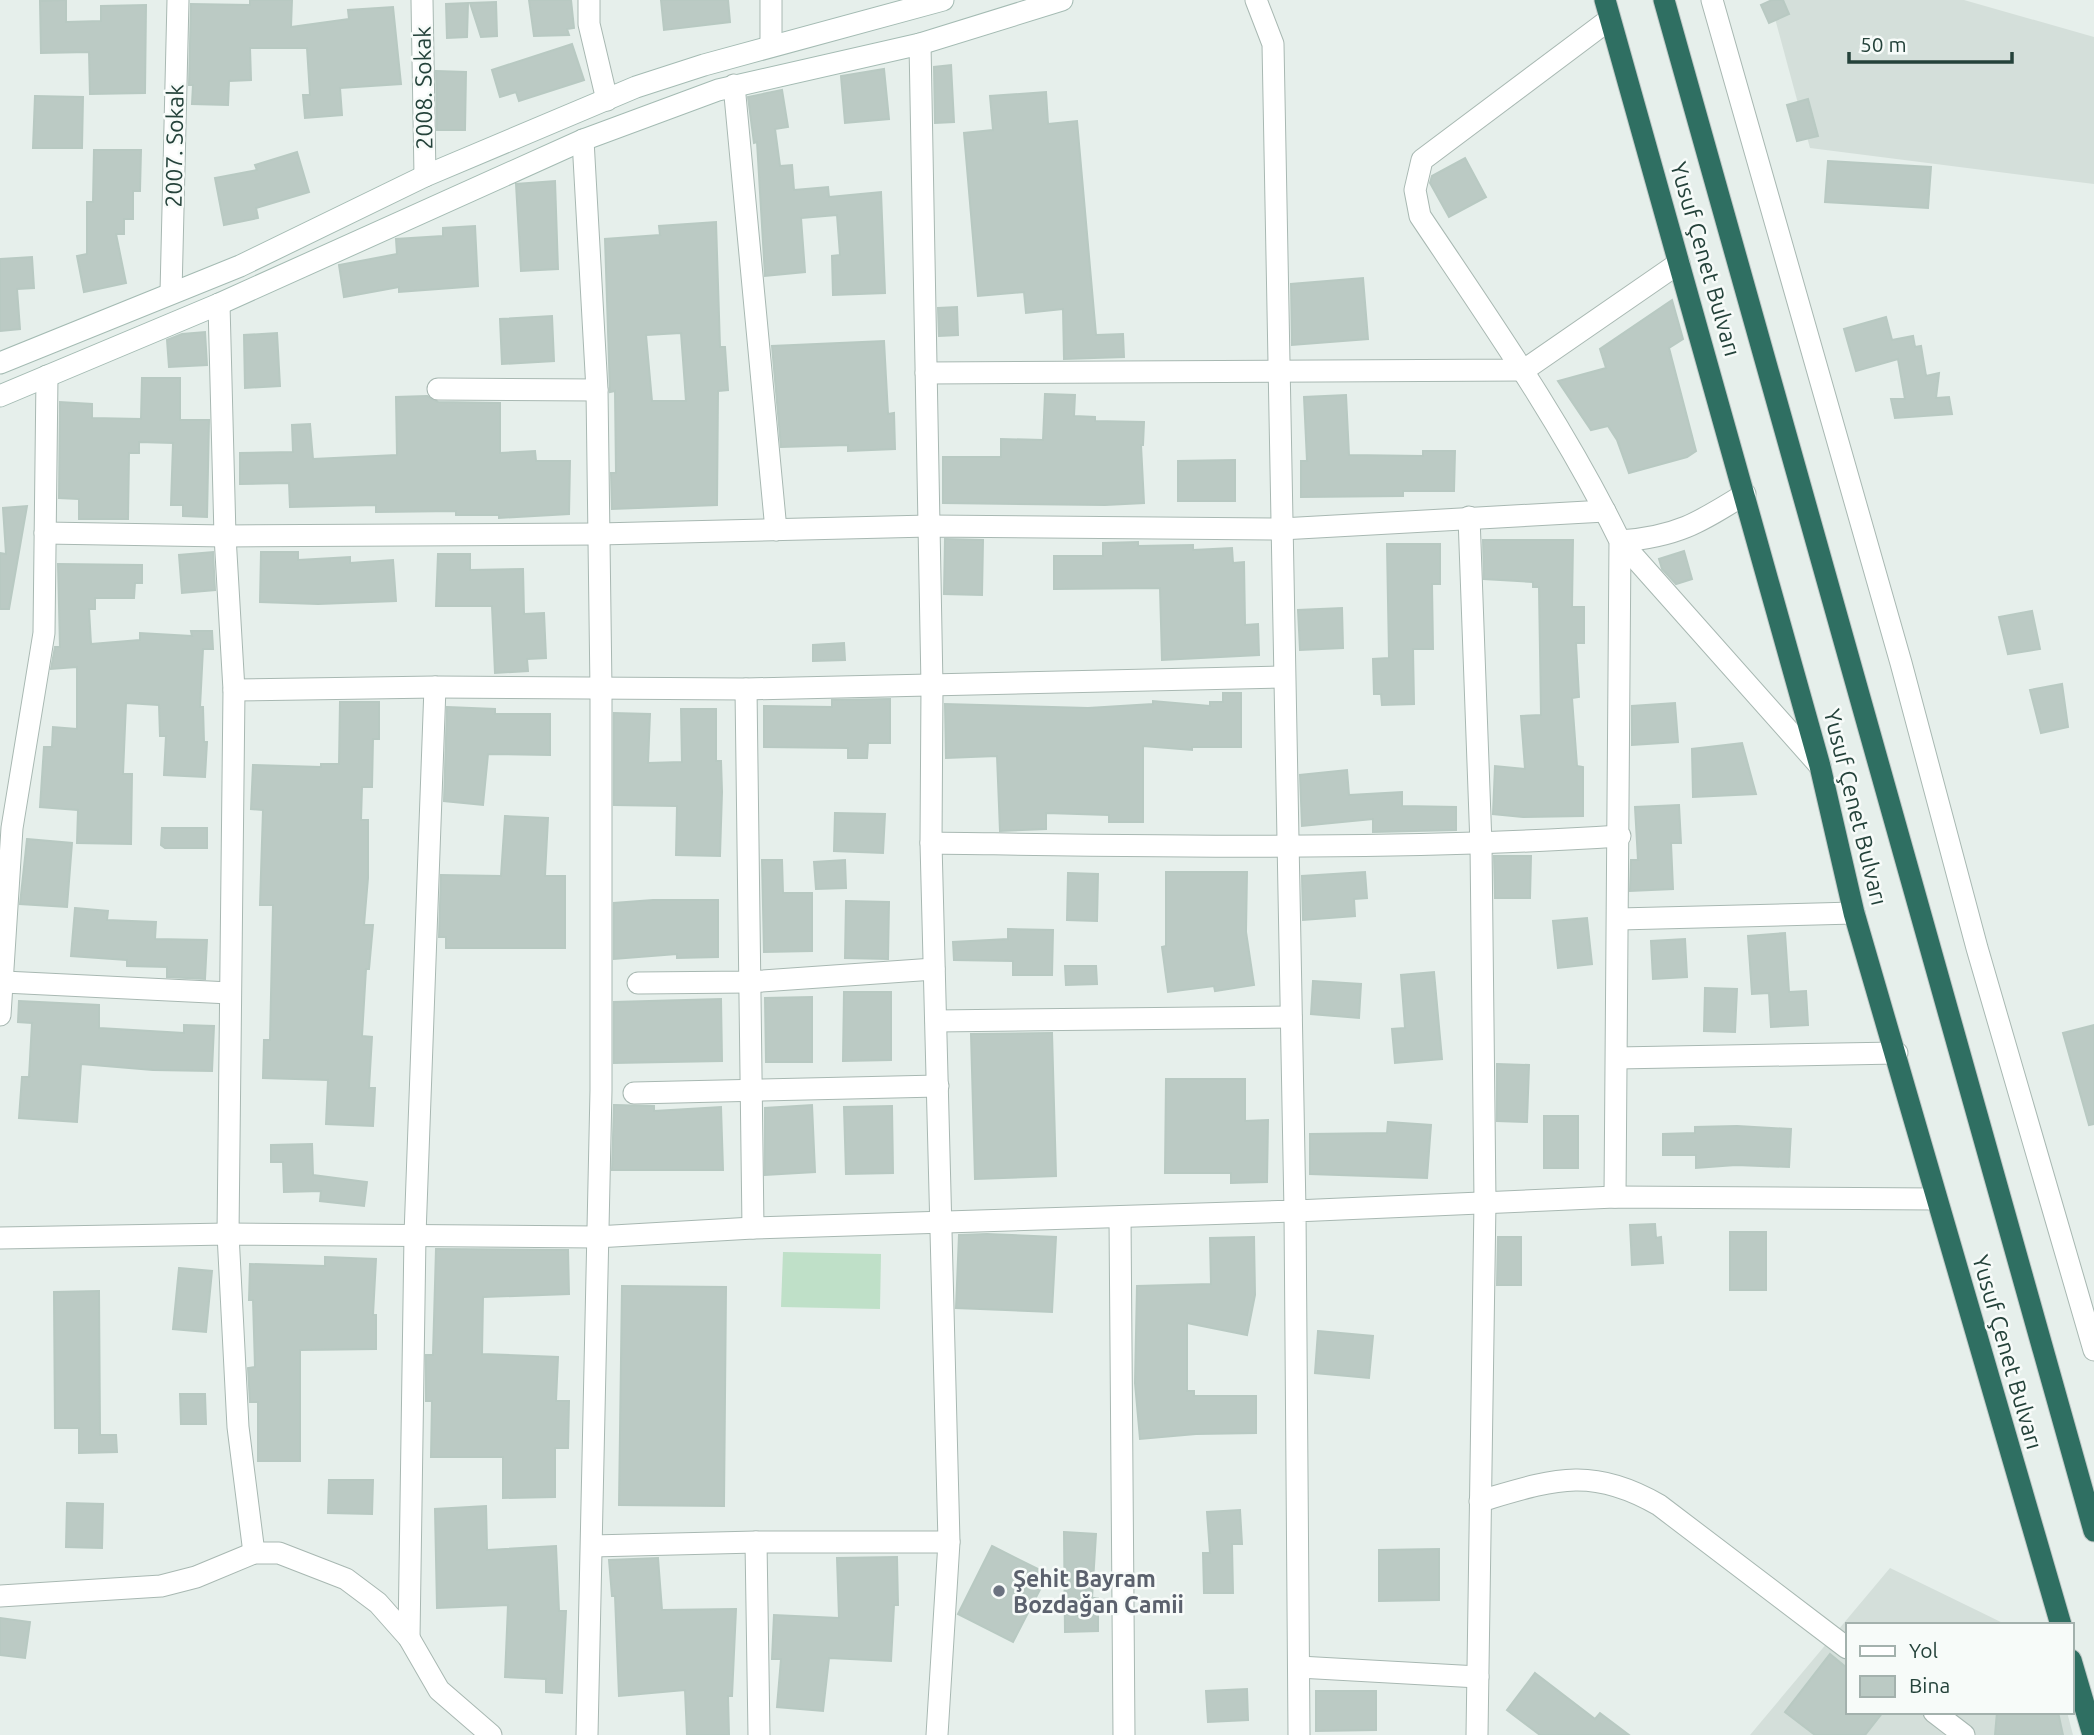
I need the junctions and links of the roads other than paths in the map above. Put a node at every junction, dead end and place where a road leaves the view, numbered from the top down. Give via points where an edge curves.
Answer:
1 (178, 0) edge
2 (422, 0) edge
3 (589, 0) edge
4 (771, 0) edge
5 (943, 0) edge
6 (1062, 0) edge
7 (1256, 0) edge
8 (1664, 0) edge
9 (1712, 0) edge
10 (1607, 9) edge
11 (920, 44) junction
12 (771, 46) junction
13 (734, 85) junction
14 (607, 100) junction
15 (583, 140) junction
16 (425, 176) junction
17 (1679, 263) junction
18 (171, 293) junction
19 (219, 304) junction
20 (0, 363) edge
21 (1524, 370) junction
22 (926, 373) junction
23 (1278, 373) junction
24 (47, 376) junction
25 (438, 389) dead end
26 (597, 390) junction
27 (0, 396) edge
28 (1745, 494) junction
29 (1605, 510) junction
30 (1469, 517) junction
31 (929, 526) junction
32 (1281, 529) junction
33 (776, 530) junction
34 (44, 533) junction
35 (599, 534) junction
36 (225, 536) junction
37 (1620, 541) junction
38 (1284, 677) junction
39 (932, 686) junction
40 (435, 687) junction
41 (234, 690) junction
42 (747, 690) junction
43 (601, 691) junction
44 (1821, 766) junction
45 (6, 827) edge
46 (1620, 836) junction
47 (931, 843) junction
48 (1481, 845) junction
49 (1287, 848) junction
50 (1854, 913) junction
51 (1619, 919) junction
52 (934, 969) junction
53 (4, 982) junction
54 (749, 982) junction
55 (638, 983) dead end
56 (230, 993) junction
57 (0, 1015) edge
58 (1291, 1017) junction
59 (936, 1021) junction
60 (1896, 1054) junction
61 (1616, 1058) junction
62 (938, 1086) junction
63 (751, 1089) junction
64 (634, 1093) dead end
65 (1615, 1197) junction
66 (1935, 1199) junction
67 (1485, 1201) junction
68 (1295, 1210) junction
69 (1120, 1217) junction
70 (942, 1224) junction
71 (753, 1228) junction
72 (228, 1234) junction
73 (415, 1236) junction
74 (596, 1237) junction
75 (0, 1238) edge
76 (2094, 1350) edge
77 (1480, 1501) junction
78 (2094, 1531) edge
79 (756, 1542) junction
80 (949, 1542) junction
81 (592, 1546) junction
82 (254, 1553) junction
83 (0, 1597) edge
84 (2060, 1623) edge
85 (409, 1638) junction
86 (1846, 1647) edge
87 (1299, 1667) junction
88 (2073, 1667) edge
89 (1478, 1677) junction
90 (1937, 1714) edge
91 (491, 1735) edge
92 (587, 1735) edge
93 (759, 1735) edge
94 (937, 1735) edge
95 (1124, 1735) edge
96 (1299, 1735) edge
97 (1477, 1735) edge
98 (1965, 1735) edge
99 (2093, 1735) edge

1 - 18 street, 2007. Sokak
2 - 16 street, 2008. Sokak
3 - 14 street via 589,24
4 - 12 street
5 - 12 street
6 - 11 street
7 - 23 street via 1273,44
8 - 78 highway, Yusuf Çenet Bulvarı
9 - 76 street
10 - 17 highway, Yusuf Çenet Bulvarı
10 - 21 street via 1422,160 1417,180 1420,216
11 - 13 street
11 - 22 street
12 - 14 street
13 - 15 street
13 - 33 street
14 - 16 street
15 - 19 street
15 - 26 street
16 - 18 street via 240,267
17 - 21 street
17 - 28 highway, Yusuf Çenet Bulvarı
18 - 20 street
19 - 24 street
19 - 36 street
21 - 23 street
21 - 29 street
22 - 23 street
22 - 31 street
23 - 32 street
24 - 27 street
24 - 34 street
25 - 26 street
26 - 35 street
28 - 37 street via 1693,527
28 - 44 highway, Yusuf Çenet Bulvarı
29 - 30 street
29 - 37 street
30 - 32 street
30 - 48 street
31 - 32 street
31 - 33 street
31 - 39 street
32 - 38 street
33 - 35 street
34 - 36 street
34 - 45 street via 44,633
35 - 36 street
35 - 43 street
36 - 41 street
37 - 44 street
37 - 46 street
38 - 39 street
38 - 49 street
39 - 42 street
39 - 47 street
40 - 41 street
40 - 43 street
40 - 73 street
41 - 56 street
42 - 43 street
42 - 54 street
43 - 74 street via 601,1090
44 - 50 highway, Yusuf Çenet Bulvarı
45 - 53 street
46 - 48 street
46 - 51 street
47 - 49 street
47 - 52 street
48 - 49 street
48 - 67 street
49 - 58 street
50 - 51 street
50 - 60 highway, Yusuf Çenet Bulvarı
51 - 61 street
52 - 54 street
52 - 59 street
53 - 56 street
53 - 57 street
54 - 55 street
54 - 63 street
56 - 72 street
58 - 59 street
58 - 68 street
59 - 62 street
60 - 61 street
60 - 66 highway, Yusuf Çenet Bulvarı
61 - 65 street
62 - 63 street
62 - 70 street
63 - 64 street
63 - 71 street
65 - 66 street
65 - 67 street
66 - 84 highway, Yusuf Çenet Bulvarı
67 - 68 street
67 - 77 street
68 - 69 street
68 - 87 street
69 - 70 street
69 - 95 street
70 - 71 street
70 - 80 street
71 - 74 street
72 - 73 street
72 - 75 street
72 - 82 street via 238,1427
73 - 74 street
73 - 85 street
74 - 81 street
77 - 86 street via 1570,1478 1634,1490
77 - 89 street
79 - 80 street
79 - 81 street
79 - 93 street
80 - 94 street
81 - 92 street
82 - 83 street via 161,1586
82 - 85 street via 279,1553 346,1579 378,1603
85 - 91 street via 439,1690
87 - 89 street
87 - 96 street
88 - 99 highway
89 - 97 street
90 - 98 street

